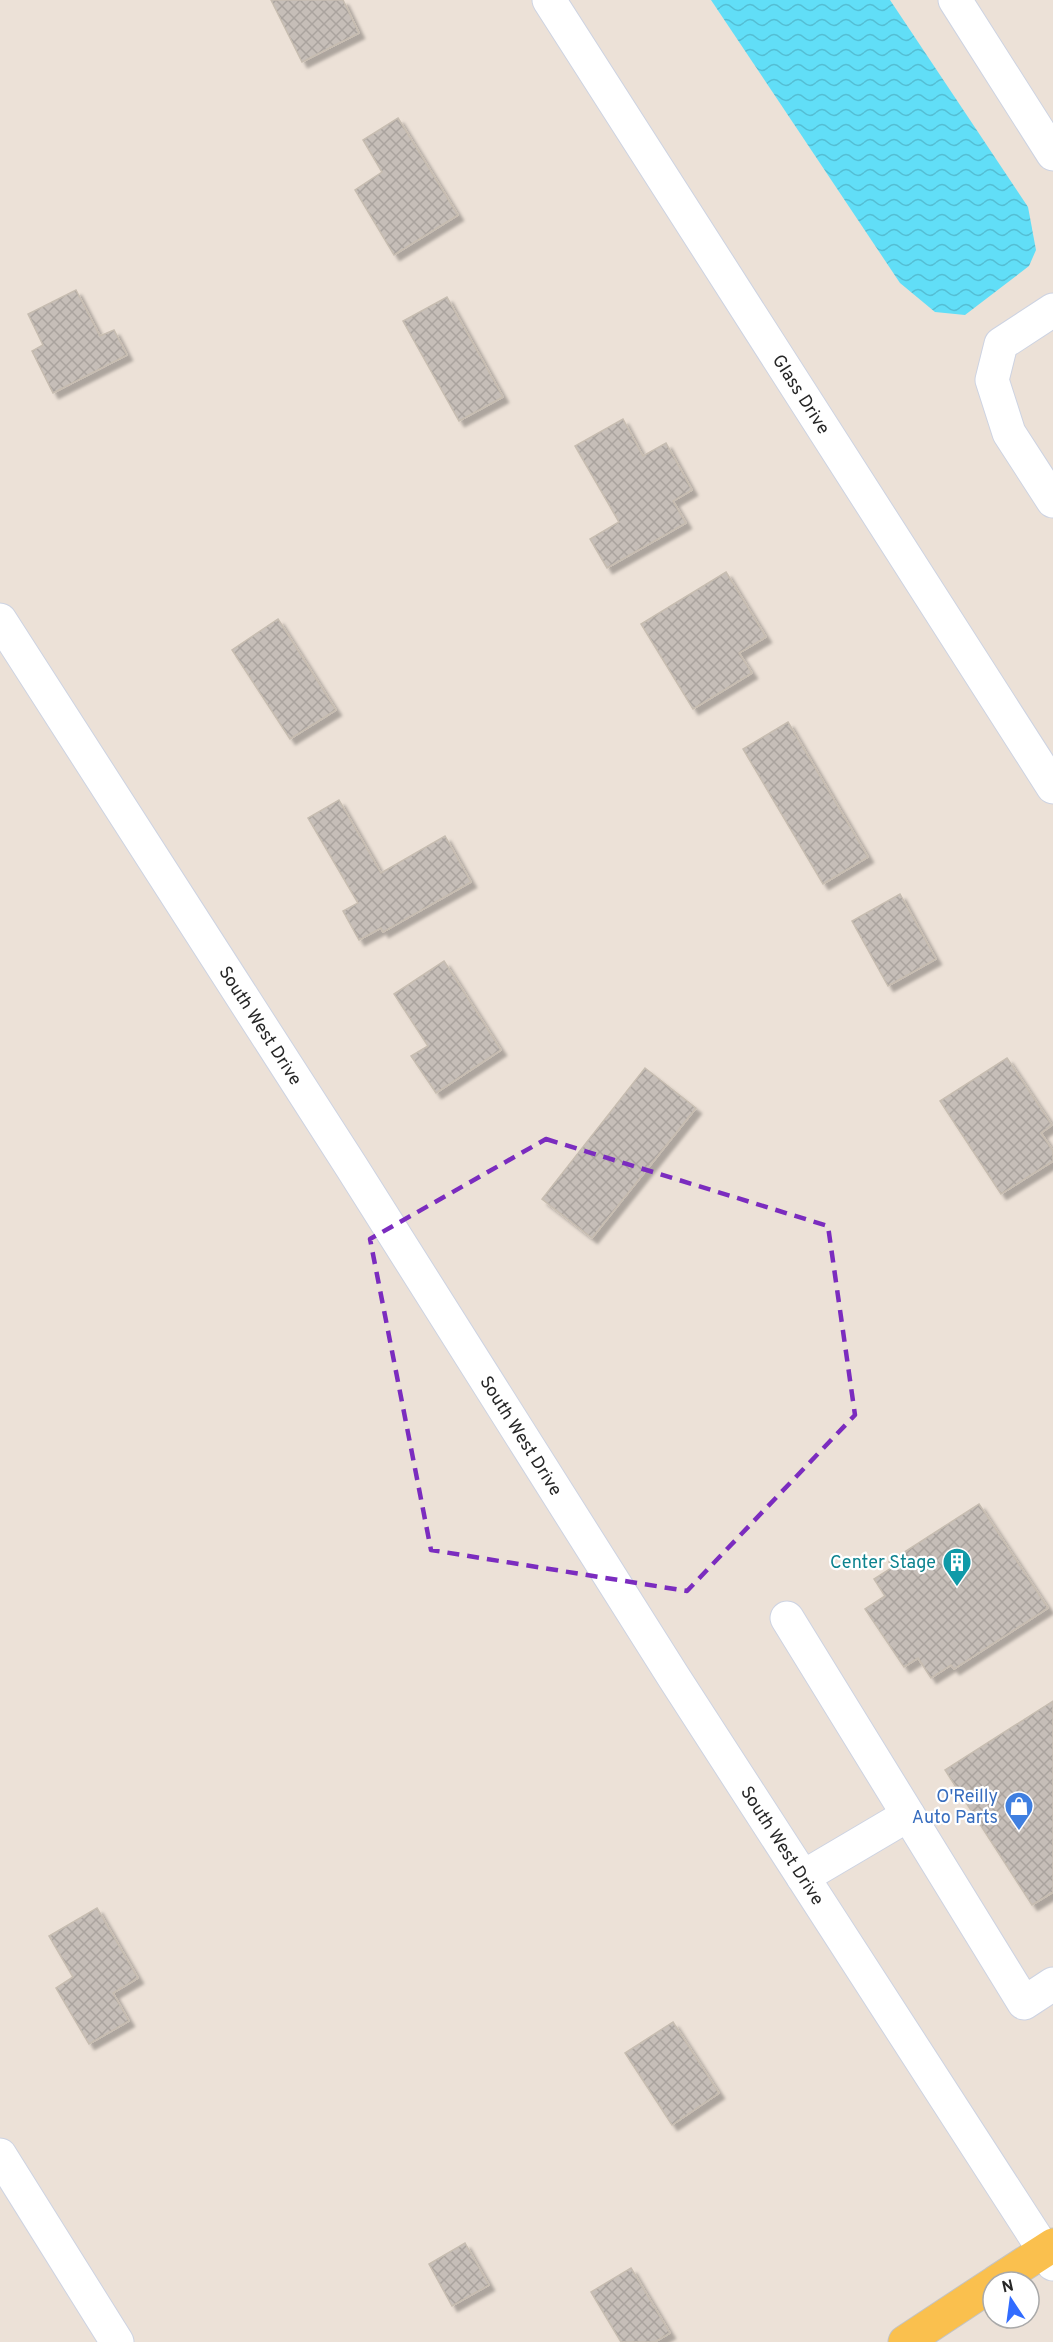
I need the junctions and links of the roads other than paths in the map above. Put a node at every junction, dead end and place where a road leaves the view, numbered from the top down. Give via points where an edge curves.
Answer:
1 (549, 0) edge
2 (955, 0) edge
3 (1053, 154) edge
4 (1053, 310) edge
5 (1053, 501) edge
6 (0, 620) edge
7 (1053, 787) edge
8 (787, 1618) dead end
9 (908, 1815) junction
10 (802, 1877) junction
11 (1053, 1984) edge
12 (0, 2155) edge
13 (1050, 2253) edge
14 (1018, 2270) edge
15 (981, 2292) edge
16 (117, 2342) edge
17 (905, 2342) edge

1 - 7 street, Glass Drive
2 - 3 street
4 - 5 street via 1001,344 992,380 1009,433
6 - 10 street, South West Drive
8 - 9 street
9 - 10 street
9 - 11 street via 1024,2003
10 - 13 street, South West Drive
12 - 16 street
13 - 14 main road
15 - 17 main road

